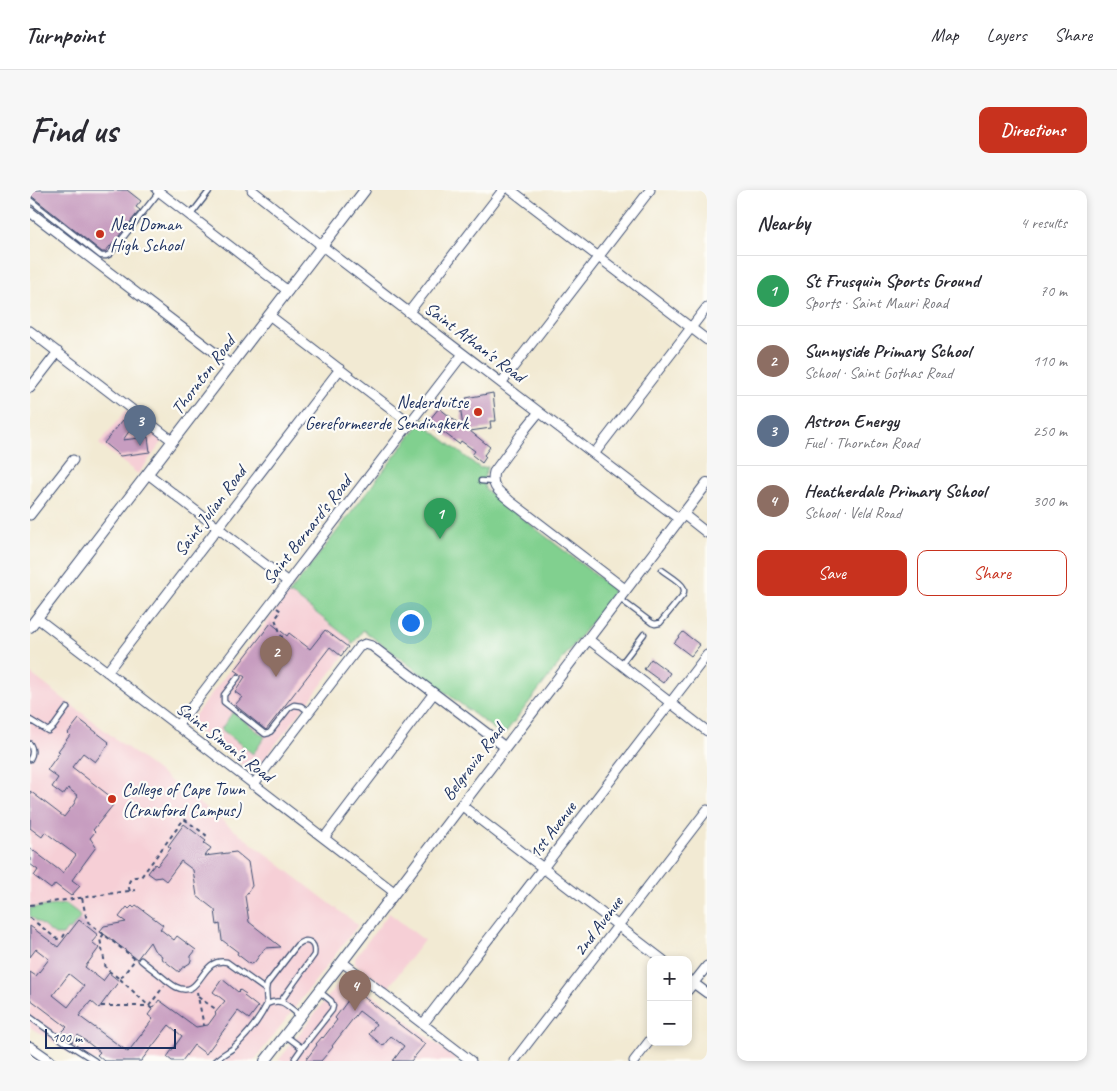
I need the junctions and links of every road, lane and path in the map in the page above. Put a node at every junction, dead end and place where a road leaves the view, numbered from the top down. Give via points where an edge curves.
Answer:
1 (210, 190) edge
2 (365, 190) edge
3 (503, 190) edge
4 (511, 190) edge
5 (650, 190) edge
6 (158, 191) edge
7 (254, 191) edge
8 (30, 200) edge
9 (30, 212) edge
10 (190, 216) junction
11 (322, 245) junction
12 (598, 257) junction
13 (288, 291) junction
14 (707, 306) edge
15 (409, 312) junction
16 (269, 315) junction
17 (691, 328) junction
18 (30, 331) edge
19 (707, 340) edge
20 (58, 352) junction
21 (463, 354) junction
22 (231, 365) junction
23 (340, 369) junction
24 (501, 383) junction
25 (30, 388) edge
26 (539, 412) junction
27 (410, 423) junction
28 (173, 441) junction
29 (594, 454) junction
30 (73, 460) dead end
31 (148, 474) junction
32 (493, 481) junction
33 (480, 482) dead end
34 (707, 483) edge
35 (30, 515) edge
36 (681, 517) junction
37 (218, 528) junction
38 (707, 533) edge
39 (662, 570) dead end
40 (288, 582) junction
41 (626, 589) junction
42 (619, 598) junction
43 (276, 607) dead end
44 (37, 618) junction
45 (30, 627) edge
46 (644, 634) dead end
47 (588, 639) junction
48 (284, 640) dead end
49 (707, 655) edge
50 (621, 664) junction
51 (107, 672) junction
52 (238, 677) dead end
53 (434, 693) junction
54 (670, 702) junction
55 (67, 708) dead end
56 (309, 712) junction
57 (30, 720) edge
58 (177, 726) junction
59 (707, 731) edge
60 (30, 744) edge
61 (505, 748) junction
62 (30, 759) edge
63 (254, 785) junction
64 (461, 805) junction
65 (707, 810) edge
66 (190, 823) junction
67 (187, 827) dead end
68 (324, 838) junction
69 (203, 839) dead end
70 (543, 868) junction
71 (136, 890) dead end
72 (130, 891) junction
73 (394, 892) junction
74 (82, 898) junction
75 (30, 905) edge
76 (30, 918) edge
77 (618, 925) junction
78 (66, 934) dead end
79 (104, 934) junction
80 (658, 956) edge
81 (138, 960) junction
82 (342, 962) junction
83 (707, 966) edge
84 (120, 979) junction
85 (168, 981) junction
86 (692, 982) edge
87 (196, 985) junction
88 (692, 985) edge
89 (266, 990) junction
90 (319, 992) junction
91 (707, 993) edge
92 (198, 997) junction
93 (280, 1001) junction
94 (267, 1004) junction
95 (101, 1006) dead end
96 (149, 1006) junction
97 (152, 1009) dead end
98 (217, 1010) dead end
99 (300, 1016) junction
100 (30, 1017) edge
101 (423, 1024) junction
102 (204, 1026) dead end
103 (285, 1035) junction
104 (647, 1044) edge
105 (30, 1047) edge
106 (302, 1048) junction
107 (295, 1058) dead end
108 (50, 1061) edge
109 (95, 1061) edge
110 (215, 1061) edge
111 (265, 1061) edge
112 (471, 1061) edge
113 (514, 1061) edge
114 (634, 1061) edge

1 - 10 lane
2 - 11 street, Thornton Road
3 - 15 street
4 - 12 street
5 - 12 street
6 - 8 lane via 106,256 101,256
6 - 10 street
7 - 11 street, Saint Athan's Road
9 - 22 street
10 - 13 street
11 - 13 street, Thornton Road
11 - 15 street, Saint Athan's Road
12 - 17 street
12 - 24 street
13 - 16 street, Thornton Road
14 - 17 street
15 - 21 street, Saint Athan's Road
16 - 22 street, Thornton Road
16 - 23 street
17 - 19 street
17 - 29 street
18 - 20 street
20 - 25 street
20 - 28 street
21 - 24 street, Saint Athan's Road
21 - 27 street, Saint Bernard's Road
22 - 28 street, Thornton Road
23 - 27 street
23 - 37 street, Saint Julian Road
24 - 26 street, Saint Athan's Road
26 - 29 street, Saint Athan's Road
26 - 32 street via 494,472
27 - 40 street, Saint Bernard's Road
28 - 31 street, Thornton Road
29 - 36 street, Saint Athan's Road
30 - 35 street
31 - 37 street
31 - 44 street, Thornton Road
32 - 33 lane
32 - 41 street via 497,490 510,501
34 - 36 street, Belgravia Road
36 - 38 street, Saint Athan's Road
36 - 41 street, Belgravia Road
37 - 40 street
37 - 51 street, Saint Julian Road
39 - 42 lane via 682,585 684,591 660,623 652,623
40 - 58 street, Saint Bernard's Road
41 - 42 street, Belgravia Road
42 - 47 street, Belgravia Road
43 - 48 path via 281,611 275,619
44 - 45 street, Thornton Road
44 - 51 street, Saint Simon's Road
46 - 50 lane
47 - 50 street
47 - 61 street, Belgravia Road
49 - 54 street, 1st Avenue
50 - 54 street
51 - 58 street, Saint Simon's Road
52 - 56 lane via 224,696 224,702 265,734 292,706 301,706
53 - 56 street via 365,644 359,647
53 - 61 street
53 - 68 street
54 - 59 street
54 - 70 street, 1st Avenue
55 - 57 lane via 48,731
56 - 63 street
58 - 63 street, Saint Simon's Road
60 - 62 lane
61 - 64 street, Belgravia Road
63 - 68 street, Saint Simon's Road
64 - 70 street
64 - 73 street, Belgravia Road
65 - 77 street, 2nd Avenue
66 - 67 path
66 - 69 path via 206,835
66 - 72 path via 184,819 141,877 130,880
68 - 73 street, Saint Simon's Road
70 - 77 street
70 - 101 street, 1st Avenue
71 - 72 path
72 - 74 path
73 - 82 street, Belgravia Road
74 - 75 path
74 - 79 path via 87,921
76 - 78 path via 57,939
77 - 80 street
77 - 113 street, 2nd Avenue
79 - 81 path
79 - 84 path via 100,939 106,969
81 - 84 path
81 - 85 lane
82 - 90 street, Belgravia Road
82 - 101 street
83 - 86 street
84 - 96 path
85 - 87 lane via 186,989
85 - 96 path
87 - 89 lane via 211,964 222,961
87 - 92 path
88 - 91 street
89 - 93 lane via 267,984 297,945 307,941 312,943 314,955
89 - 94 lane
90 - 99 street, Belgravia Road
90 - 106 lane via 331,1001 332,1010
92 - 98 path
92 - 102 path
93 - 94 lane
93 - 99 lane
94 - 110 lane via 233,1048
95 - 96 path
96 - 97 path
99 - 103 street, Belgravia Road
100 - 109 lane
101 - 112 street
103 - 106 lane
103 - 111 street, Belgravia Road
104 - 114 street
105 - 108 street
106 - 107 lane

